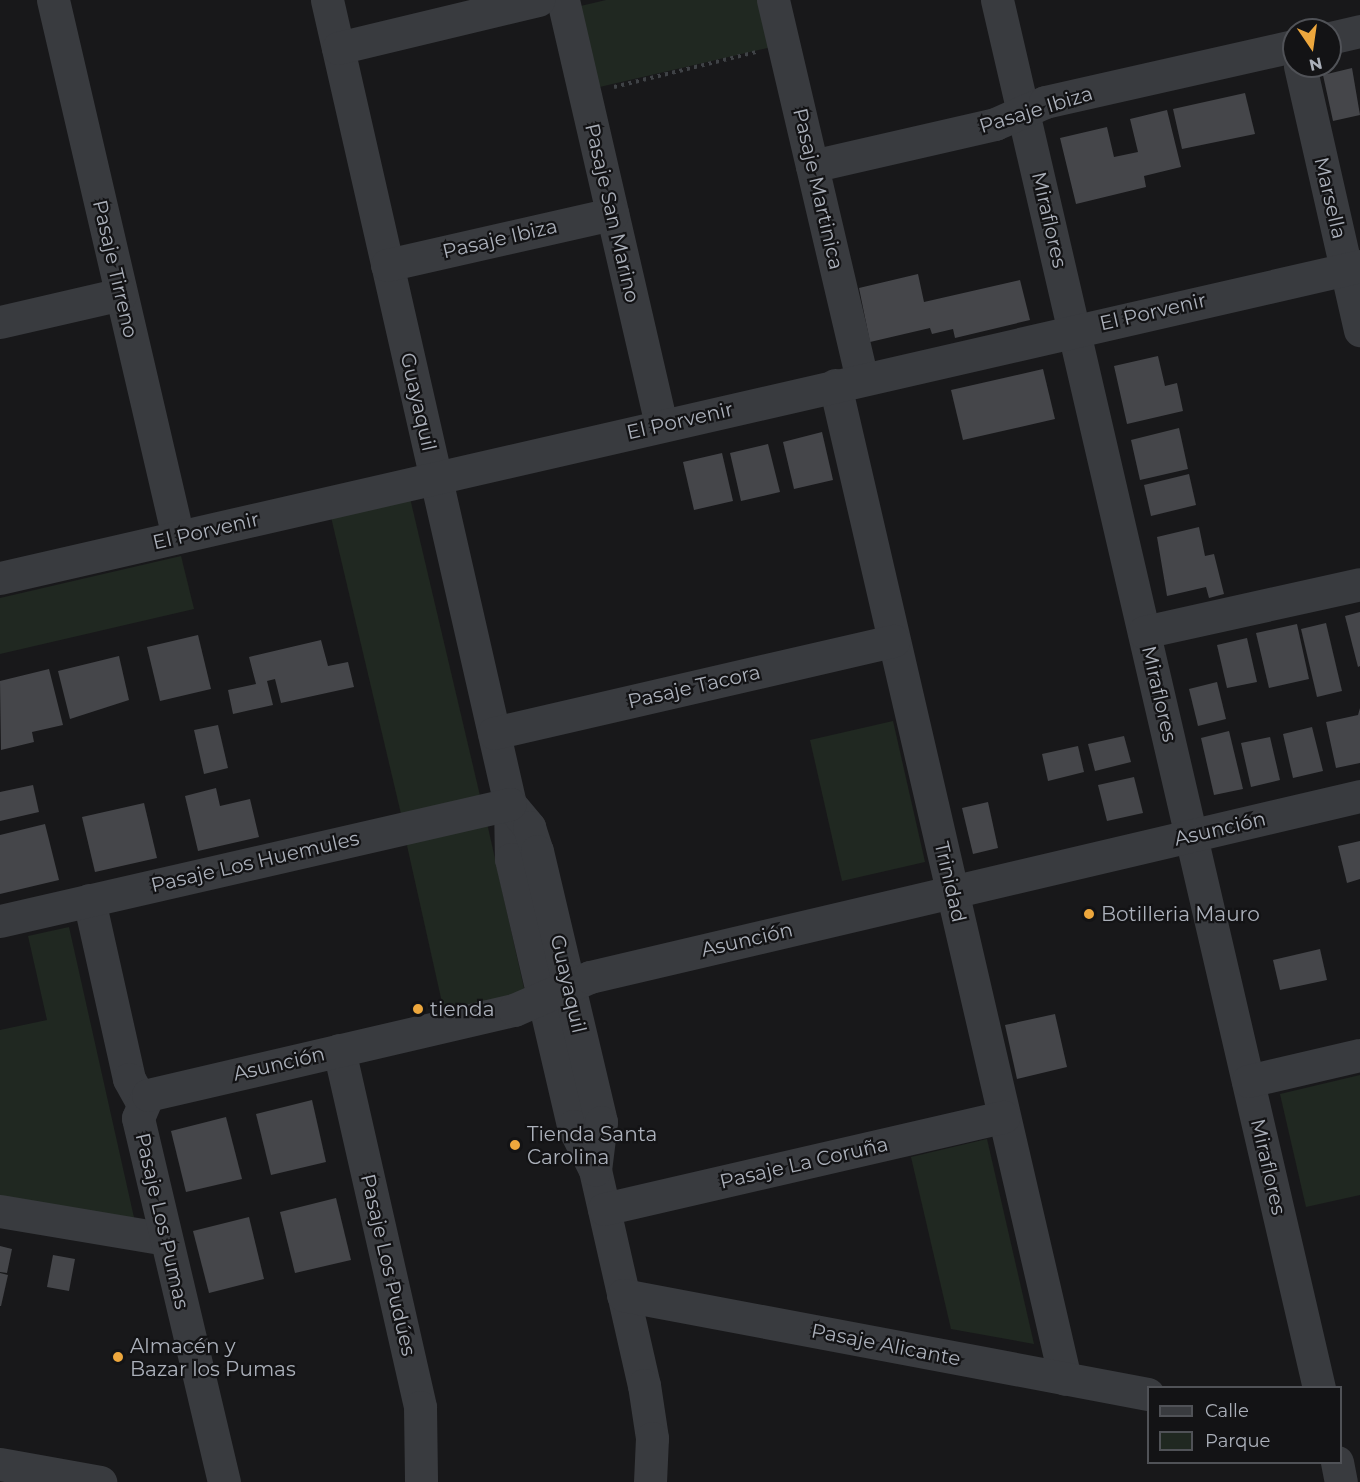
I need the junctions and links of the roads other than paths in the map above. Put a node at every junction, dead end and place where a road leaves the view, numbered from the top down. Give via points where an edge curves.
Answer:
1 (53, 0) edge
2 (327, 0) edge
3 (538, 0) edge
4 (563, 0) edge
5 (773, 0) edge
6 (997, 0) edge
7 (1360, 31) edge
8 (1342, 35) edge
9 (338, 48) junction
10 (1282, 49) edge
11 (1303, 78) edge
12 (1024, 112) junction
13 (812, 166) junction
14 (612, 214) junction
15 (387, 265) junction
16 (1353, 268) edge
17 (121, 294) junction
18 (0, 322) edge
19 (1074, 330) junction
20 (1360, 330) edge
21 (848, 382) junction
22 (661, 425) junction
23 (436, 478) junction
24 (178, 537) junction
25 (0, 578) edge
26 (1360, 584) edge
27 (1144, 633) junction
28 (894, 641) junction
29 (494, 733) junction
30 (1360, 796) edge
31 (510, 804) junction
32 (1191, 836) junction
33 (952, 892) junction
34 (89, 900) junction
35 (0, 921) edge
36 (556, 992) junction
37 (339, 1050) junction
38 (1360, 1055) edge
39 (1248, 1081) junction
40 (141, 1101) junction
41 (1004, 1117) junction
42 (604, 1209) junction
43 (0, 1211) edge
44 (165, 1239) junction
45 (623, 1295) junction
46 (1065, 1379) junction
47 (1320, 1386) edge
48 (1147, 1394) edge
49 (0, 1464) edge
50 (1337, 1464) edge
51 (100, 1482) edge
52 (224, 1482) edge
53 (421, 1482) edge
54 (650, 1482) edge
55 (1341, 1482) edge

1 - 17 street, Pasaje Tirreno
2 - 9 street, Guayaquil
3 - 9 street
4 - 14 street, Pasaje San Marino
5 - 13 street, Pasaje Martinica
6 - 12 street, Miraflores
7 - 8 street
9 - 15 street, Guayaquil
10 - 12 street, Pasaje Ibiza via 1045,102
11 - 16 street, Marsella
12 - 13 street, Pasaje Ibiza
12 - 19 street, Miraflores
13 - 21 street, Pasaje Martinica
14 - 15 street, Pasaje Ibiza
14 - 22 street, Pasaje San Marino
15 - 23 street, Guayaquil
16 - 19 street, El Porvenir
16 - 20 street, Marsella
17 - 18 street
17 - 24 street, Pasaje Tirreno
19 - 21 street, El Porvenir
19 - 27 street, Miraflores
21 - 22 street, El Porvenir
21 - 28 street, Trinidad
22 - 23 street, El Porvenir
23 - 24 street, El Porvenir
23 - 29 street, Guayaquil
24 - 25 street, El Porvenir
26 - 27 street
27 - 32 street, Miraflores
28 - 29 street, Pasaje Tacora
28 - 33 street, Trinidad
29 - 31 street, Guayaquil
30 - 32 street, Asunción
31 - 34 street, Pasaje Los Huemules
31 - 36 street, Guayaquil via 508,847
32 - 33 street, Asunción
32 - 39 street, Miraflores
33 - 36 street, Asunción via 590,976
33 - 41 street, Trinidad
34 - 35 street, Pasaje Los Huemules
34 - 40 street via 129,1080
36 - 37 street, Asunción via 514,1010
36 - 42 street, Guayaquil via 601,1122 595,1170
37 - 40 street, Asunción via 157,1092
37 - 53 street, Pasaje Los Pudúes via 420,1407
38 - 39 street
39 - 47 street, Miraflores
40 - 44 street, Pasaje Los Pumas via 138,1118
41 - 42 street, Pasaje La Coruña
41 - 46 street, Trinidad
42 - 45 street, Guayaquil
43 - 44 street
44 - 52 street, Pasaje Los Pumas
45 - 46 street, Pasaje Alicante
45 - 54 street, Guayaquil via 649,1411
46 - 48 street, Pasaje Alicante
49 - 51 street
50 - 55 street

